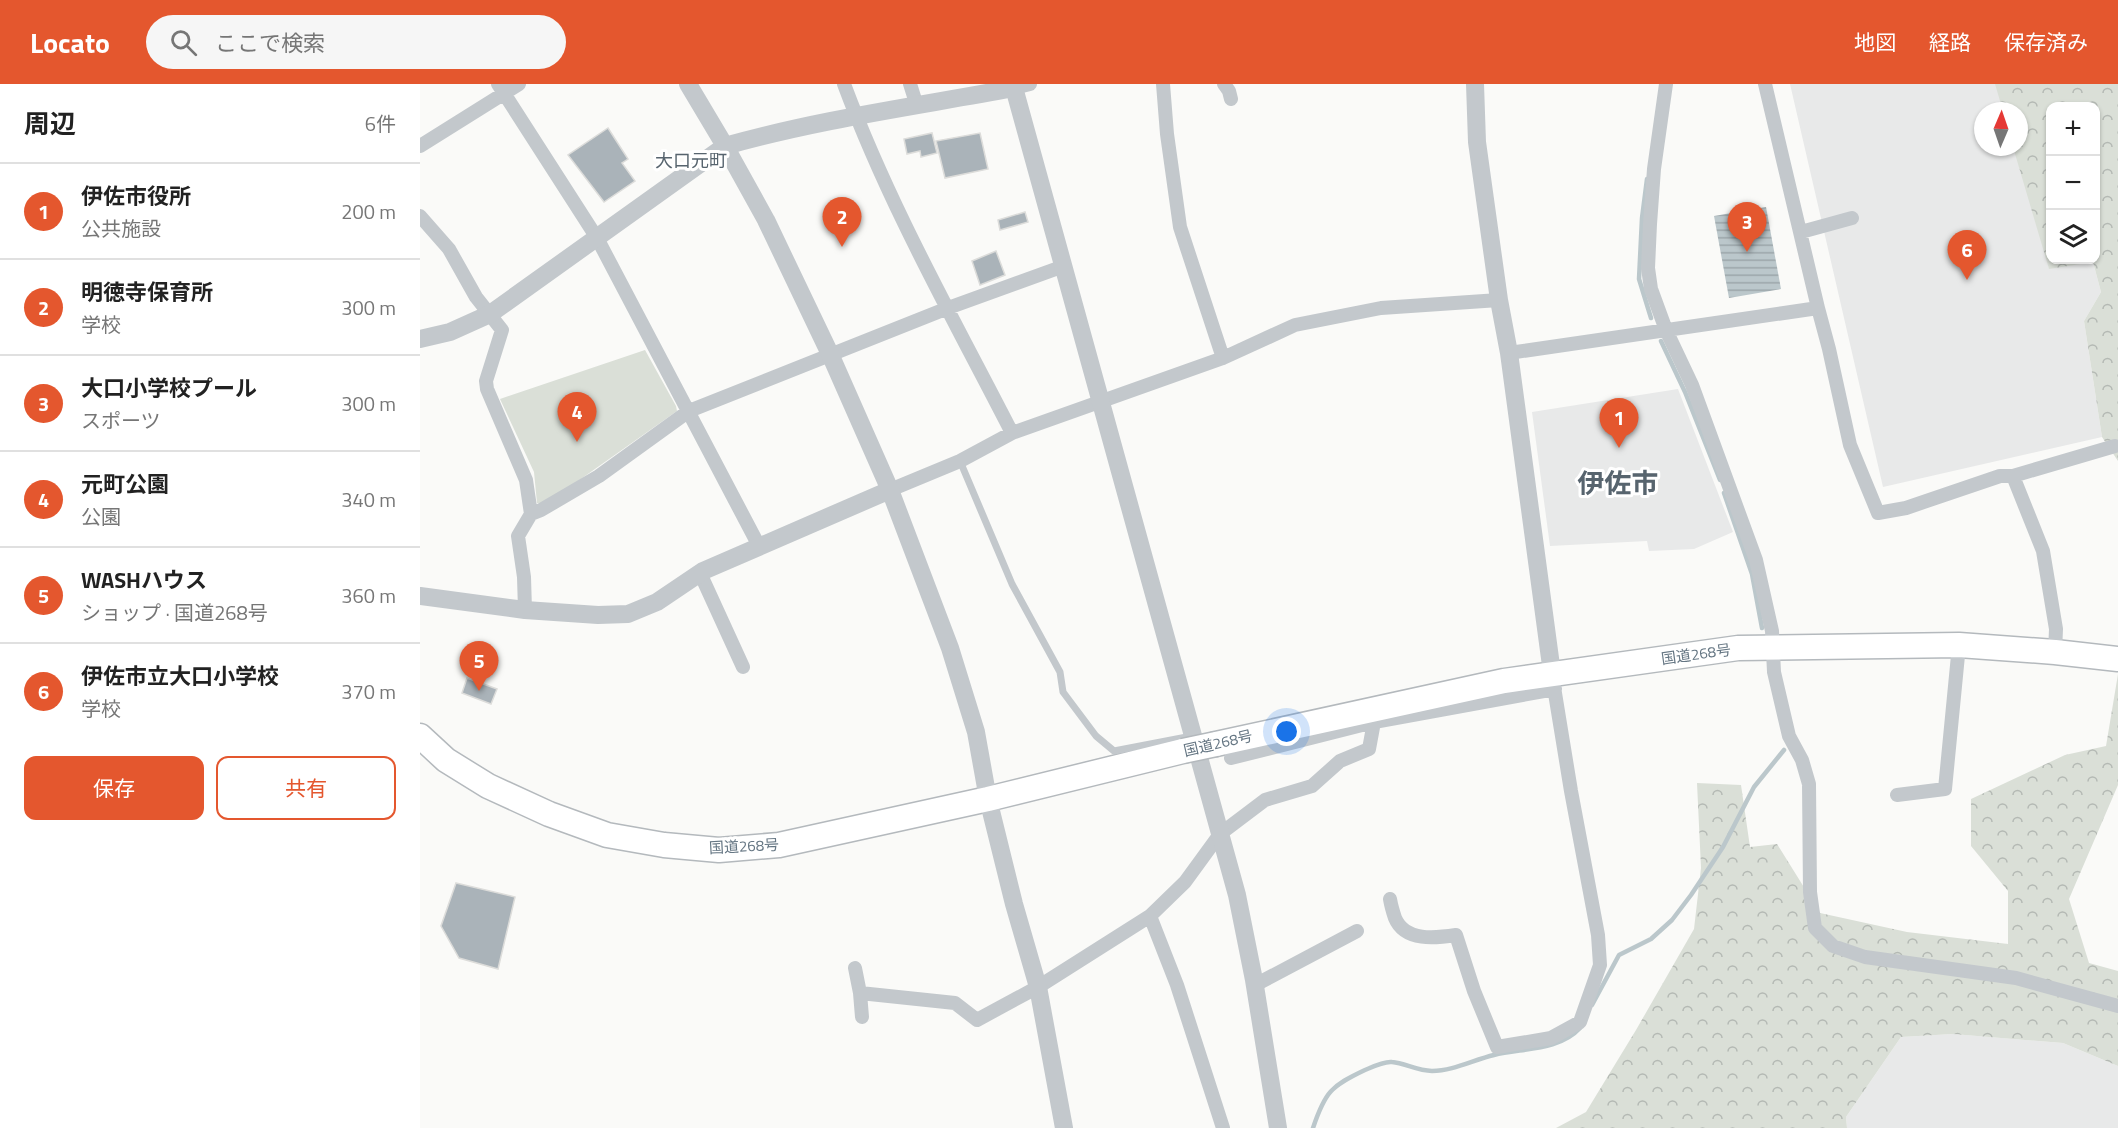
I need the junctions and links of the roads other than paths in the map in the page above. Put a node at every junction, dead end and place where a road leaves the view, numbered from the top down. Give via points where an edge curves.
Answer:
1 (519, 84) edge
2 (688, 84) edge
3 (844, 84) edge
4 (910, 84) edge
5 (1163, 84) edge
6 (1224, 84) edge
7 (1475, 84) edge
8 (1666, 84) edge
9 (1765, 84) edge
10 (1019, 86) edge
11 (501, 89) edge
12 (1231, 99) dead end
13 (917, 106) junction
14 (856, 116) junction
15 (420, 146) edge
16 (725, 146) junction
17 (420, 216) edge
18 (1852, 218) dead end
19 (1801, 232) junction
20 (597, 238) junction
21 (1064, 266) junction
22 (1499, 300) junction
23 (948, 308) junction
24 (1818, 308) junction
25 (490, 314) junction
26 (1666, 330) junction
27 (420, 339) edge
28 (1509, 353) junction
29 (830, 354) junction
30 (1223, 358) junction
31 (1102, 402) junction
32 (689, 411) junction
33 (1012, 433) junction
34 (2115, 446) dead end
35 (960, 461) junction
36 (2013, 476) junction
37 (890, 490) junction
38 (531, 514) junction
39 (759, 546) junction
40 (700, 573) junction
41 (420, 597) edge
42 (525, 610) junction
43 (1959, 645) junction
44 (1773, 646) junction
45 (2055, 652) junction
46 (2118, 659) edge
47 (743, 667) dead end
48 (1553, 681) junction
49 (1374, 722) junction
50 (420, 736) edge
51 (1206, 747) junction
52 (1896, 795) dead end
53 (988, 799) junction
54 (1220, 834) junction
55 (1390, 899) dead end
56 (1150, 916) junction
57 (1357, 931) dead end
58 (855, 968) dead end
59 (1255, 985) junction
60 (1038, 987) junction
61 (860, 993) junction
62 (2118, 1006) edge
63 (862, 1017) dead end
64 (1064, 1128) edge
65 (1223, 1128) edge
66 (1278, 1128) edge

1 - 11 street
2 - 16 street
3 - 14 street
4 - 13 street
5 - 30 street via 1180,227
6 - 12 street
7 - 22 street via 1477,142
8 - 26 street via 1654,169 1648,268
9 - 19 street
10 - 13 street
10 - 21 street
11 - 15 street
11 - 20 street
13 - 14 street
14 - 16 street
14 - 23 street
16 - 20 street
16 - 29 street via 766,220
17 - 25 street via 449,249
18 - 19 street
19 - 24 street
20 - 25 street
20 - 32 street
21 - 23 street
21 - 31 street
22 - 28 street
22 - 30 street via 1381,308 1295,326
23 - 29 street
23 - 33 street
24 - 26 street
24 - 36 street via 1850,446 1878,513 1906,508 2000,476
25 - 27 street via 450,332
25 - 38 street via 502,330 487,389 523,471
26 - 28 street
26 - 44 street via 1692,385 1756,560
28 - 48 street
29 - 32 street
29 - 37 street
30 - 31 street
31 - 33 street
31 - 51 street
32 - 38 street via 599,476
32 - 39 street
33 - 35 street
34 - 36 street
35 - 37 street
35 - 51 lane via 1012,584 1059,672 1064,692 1096,736 1114,751
36 - 45 street via 2043,551 2056,629
37 - 39 street
37 - 53 street via 950,648 976,732
38 - 42 street via 518,536
39 - 40 street
40 - 42 street via 657,602 628,614
40 - 47 street
41 - 42 street
43 - 44 highway, 国道268号
43 - 45 highway, 国道268号
43 - 52 street via 1945,789
44 - 48 highway, 国道268号 via 1738,648
44 - 62 street via 1774,672 1789,736 1809,784 1810,892 1815,927 1827,940 1864,957 2016,978
45 - 46 highway, 国道268号
48 - 49 street
48 - 51 highway, 国道268号 via 1504,681
48 - 55 street via 1598,934 1600,964 1580,1022 1551,1038 1497,1047 1456,934 1434,938 1405,930 1396,920
49 - 51 street
49 - 54 street via 1369,749 1340,761 1312,786 1265,800
50 - 53 highway, 国道268号 via 446,760 488,786 549,814 607,835 664,845 719,850 779,845
51 - 53 highway, 国道268号
51 - 54 street
53 - 60 street
54 - 56 street via 1185,882
54 - 59 street
56 - 60 street
56 - 65 street via 1177,985
57 - 59 street
58 - 61 street
59 - 66 street
60 - 61 street via 977,1020 955,1003
60 - 64 street
61 - 63 street

